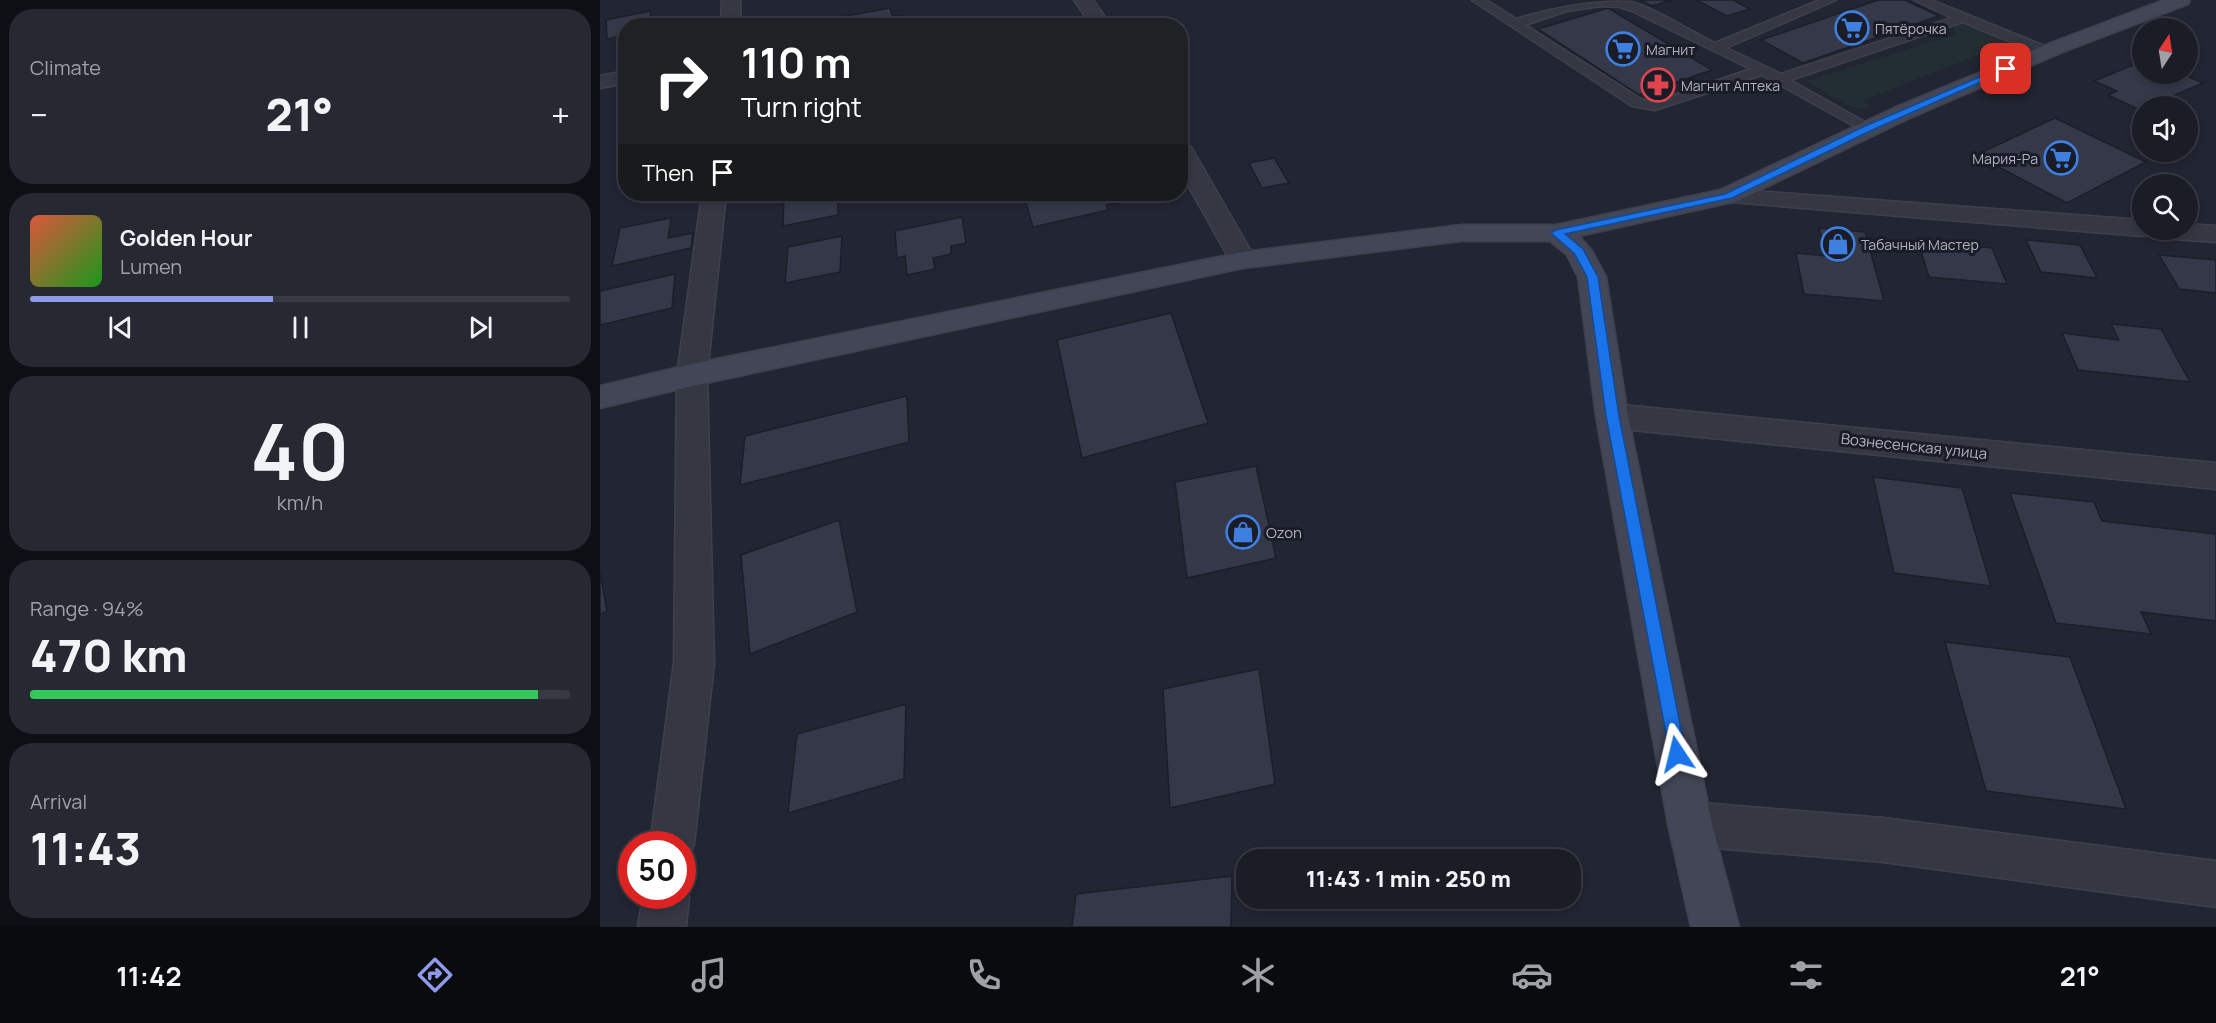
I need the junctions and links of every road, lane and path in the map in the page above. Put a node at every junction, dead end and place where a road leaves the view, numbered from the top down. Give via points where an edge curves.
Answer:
1 (731, 0) edge
2 (1083, 0) edge
3 (1478, 0) edge
4 (1830, 0) edge
5 (1920, 0) edge
6 (2181, 0) edge
7 (731, 18) edge
8 (1096, 18) edge
9 (1964, 18) junction
10 (1515, 24) junction
11 (1716, 47) junction
12 (2047, 52) junction
13 (1763, 70) junction
14 (618, 79) edge
15 (1779, 79) junction
16 (600, 82) edge
17 (1867, 129) junction
18 (1188, 162) edge
19 (1728, 196) junction
20 (713, 201) edge
21 (2132, 227) edge
22 (1556, 233) junction
23 (2198, 233) edge
24 (2216, 234) edge
25 (1243, 260) junction
26 (692, 375) junction
27 (600, 397) edge
28 (1612, 416) junction
29 (2216, 476) edge
30 (1690, 824) junction
31 (674, 831) edge
32 (2216, 884) edge
33 (664, 909) edge
34 (662, 927) edge
35 (1715, 927) edge

1 - 7 street
2 - 8 street
3 - 10 lane
4 - 11 lane
5 - 9 lane
6 - 12 main road
9 - 12 lane
9 - 15 lane
10 - 11 lane via 1596,2 1621,2
10 - 13 lane via 1637,103 1655,106
11 - 13 lane
12 - 17 main road
13 - 15 lane
14 - 16 street
15 - 17 lane
17 - 19 main road
18 - 25 street
19 - 21 street
19 - 22 main road
20 - 26 street
22 - 25 main road via 1461,233
22 - 28 main road via 1579,251 1592,277
23 - 24 street
25 - 26 main road
26 - 27 main road
26 - 31 street via 694,663
28 - 29 street, Вознесенская улица
28 - 30 main road
30 - 32 street via 1883,840
30 - 35 main road
33 - 34 street

